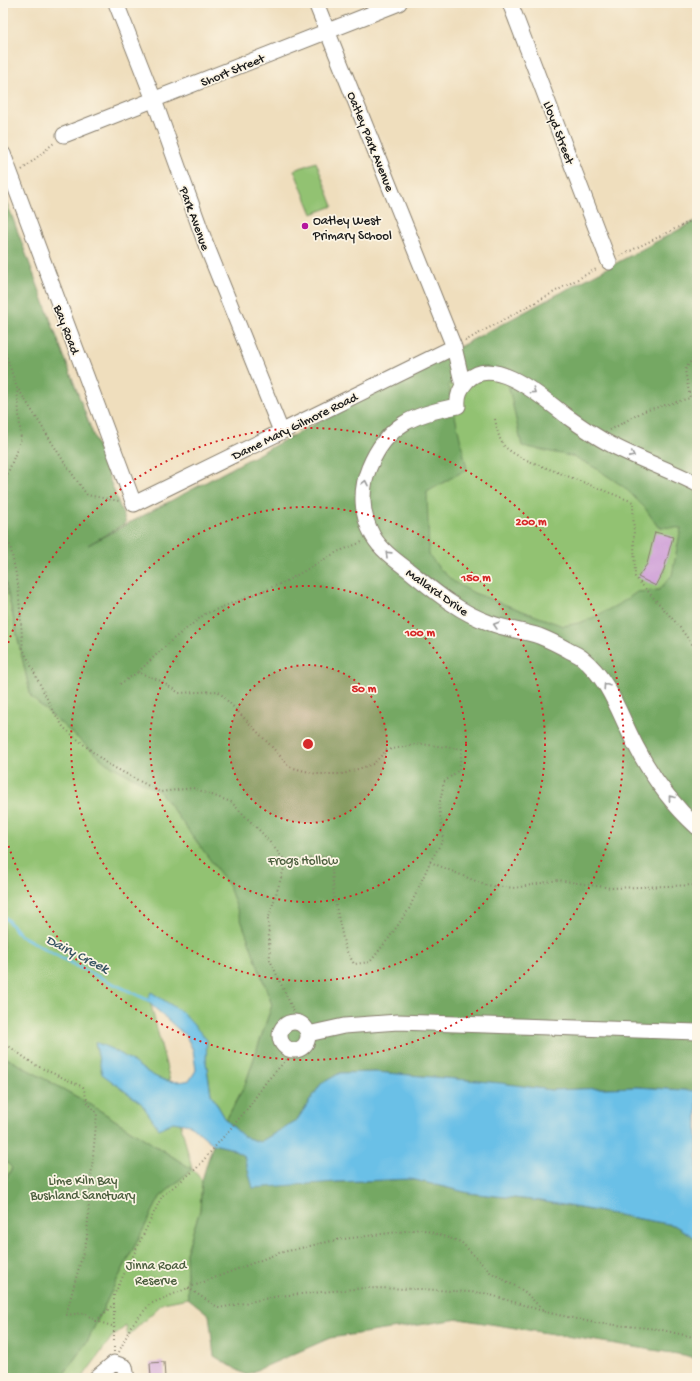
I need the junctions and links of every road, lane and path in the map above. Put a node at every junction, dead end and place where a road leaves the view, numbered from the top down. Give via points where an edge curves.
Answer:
1 (116, 3) edge
2 (316, 3) edge
3 (399, 3) edge
4 (510, 3) edge
5 (328, 31) junction
6 (154, 100) junction
7 (64, 135) joint
8 (3, 154) edge
9 (12, 178) junction
10 (697, 218) edge
11 (610, 262) junction
12 (3, 346) edge
13 (454, 347) junction
14 (697, 352) edge
15 (479, 373) junction
16 (463, 386) junction
17 (17, 388) junction
18 (495, 419) dead end
19 (281, 431) junction
20 (598, 437) junction
21 (697, 484) edge
22 (134, 504) junction
23 (373, 537) junction
24 (697, 651) edge
25 (138, 672) junction
26 (120, 684) dead end
27 (697, 827) edge
28 (286, 862) junction
29 (430, 862) junction
30 (697, 885) edge
31 (304, 1029) junction
32 (697, 1032) edge
33 (3, 1042) edge
34 (295, 1050) junction
35 (188, 1288) junction
36 (114, 1304) junction
37 (545, 1312) junction
38 (96, 1321) junction
39 (114, 1327) junction
40 (697, 1338) edge
41 (114, 1364) junction
42 (96, 1378) edge
43 (126, 1378) edge

1 - 6 street, Park Avenue
2 - 5 street, Oatley Park Avenue
3 - 5 street, Short Street
4 - 11 street, Lloyd Street
5 - 6 street, Short Street
5 - 13 street, Oatley Park Avenue
6 - 7 street, Short Street
6 - 19 street, Park Avenue via 205,242
7 - 9 path
8 - 9 street, Bay Road
9 - 22 street, Bay Road
10 - 11 path
11 - 13 path
12 - 17 path
13 - 15 street
13 - 16 street, Mallard Drive
13 - 19 street, Dame Mary Gilmore Road
14 - 20 path via 686,370 690,398 644,411
15 - 16 street
15 -> 20 street via 509,376
23 -> 16 street, Mallard Drive via 366,522 362,494 369,468 378,450 397,427 410,419 431,411 458,406 458,395
17 - 22 path via 87,495
17 - 28 path via 21,439 6,478 7,531 18,584 23,649 52,709 64,728 106,763 160,792 193,788 231,802
18 - 24 path via 500,440 508,451 633,502 635,577
19 - 22 street, Dame Mary Gilmore Road
20 -> 21 street
23 - 25 path via 337,552 285,582 205,614
27 -> 23 street, Mallard Drive via 654,776 636,746 607,686 582,658 540,636 491,624 458,608 436,594 390,556
25 - 26 path
25 - 29 path via 161,681 179,693 218,691 290,767 316,774 343,774 373,764 387,750 421,744 462,749 459,770 444,782 439,806 443,840
28 - 29 path via 331,855 334,897 345,948 354,964 370,962 389,938 409,909
28 - 31 path via 268,920 270,960
29 - 30 path via 485,886 515,888 558,880 611,888
31 - 32 street via 398,1022
31 - 34 street via 308,1038 305,1045
31 - 34 street via 290,1023 281,1032 283,1045
33 - 38 path via 34,1065 83,1087 88,1103 97,1113 87,1238 66,1316 85,1313
34 - 36 path via 266,1082 248,1108 196,1170 162,1196 114,1295
35 - 37 path via 219,1308 279,1296 365,1288 420,1288 484,1293
35 - 37 path via 279,1253 336,1240 421,1229 461,1242 490,1272 524,1291
35 - 41 path via 150,1304 131,1326
36 - 38 path
36 - 39 path
37 - 40 path via 595,1322 658,1329
38 - 39 path
39 - 41 path
41 - 42 street
41 - 43 street via 125,1367

